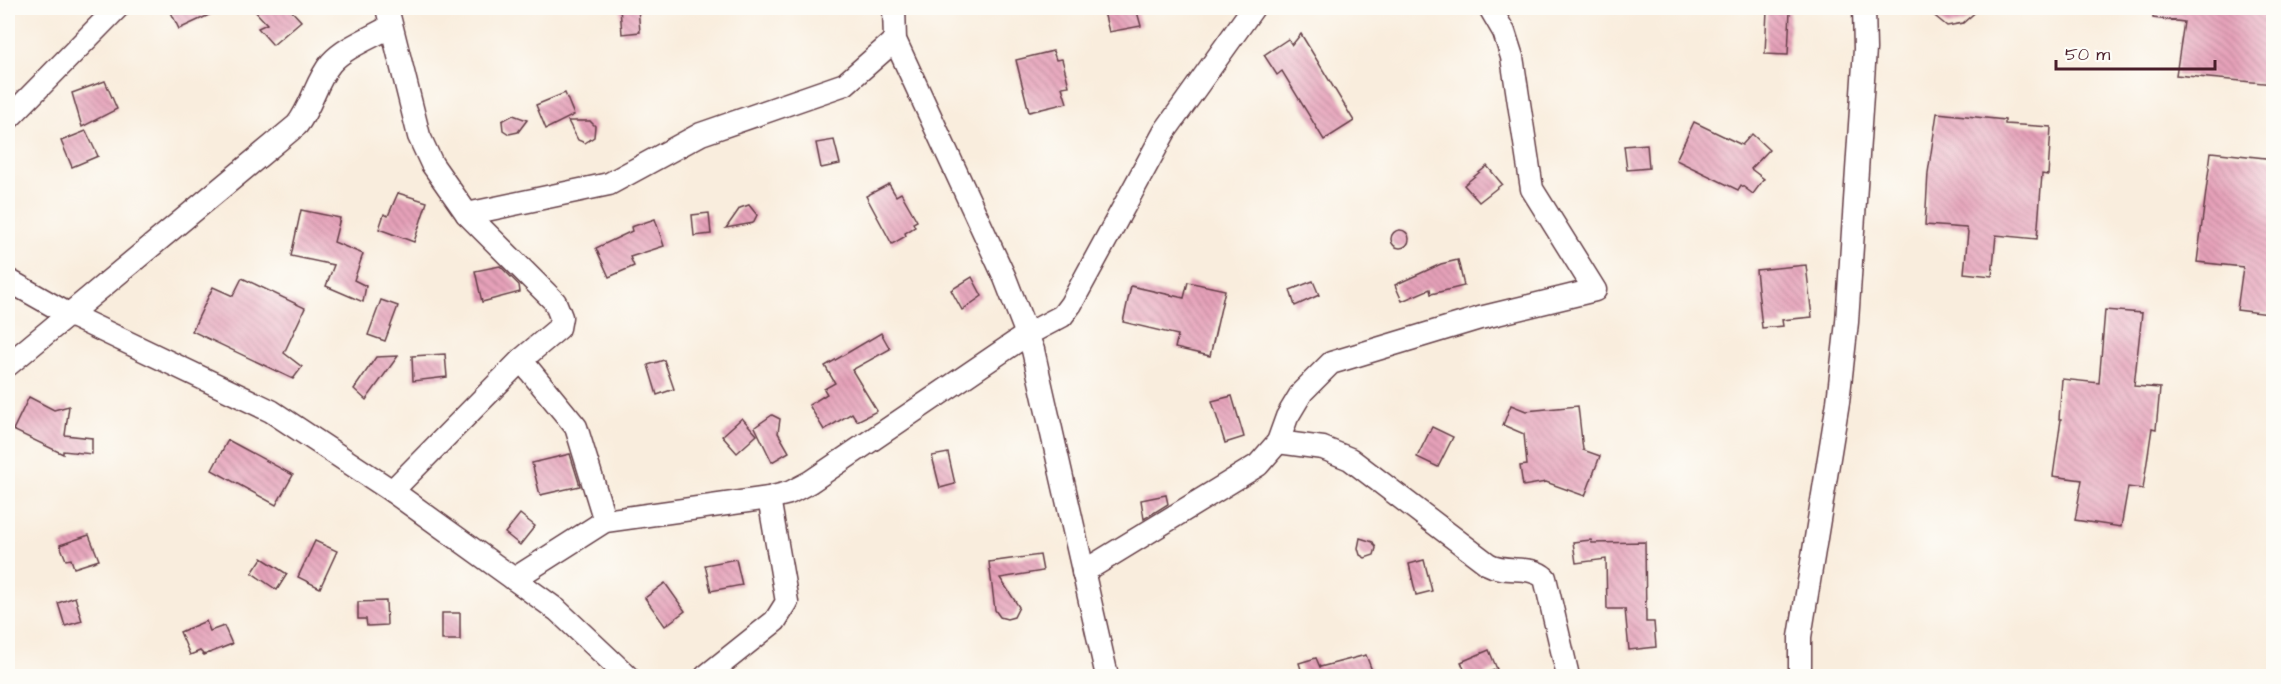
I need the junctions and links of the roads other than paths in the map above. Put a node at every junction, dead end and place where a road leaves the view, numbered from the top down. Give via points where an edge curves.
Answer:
1 (117, 8) edge
2 (894, 8) edge
3 (1253, 8) edge
4 (1490, 8) edge
5 (1864, 8) edge
6 (389, 17) edge
7 (895, 40) junction
8 (8, 119) edge
9 (467, 214) junction
10 (8, 280) edge
11 (68, 314) junction
12 (1026, 335) junction
13 (521, 360) junction
14 (8, 364) edge
15 (1278, 442) junction
16 (392, 491) junction
17 (769, 498) junction
18 (605, 521) junction
19 (1083, 572) junction
20 (514, 579) junction
21 (627, 676) edge
22 (706, 676) edge
23 (1107, 676) edge
24 (1568, 676) edge
25 (1800, 676) edge

1 - 8 street
2 - 7 street
3 - 12 street via 1165,131 1071,304 1062,316
4 - 15 street via 1512,57 1532,189 1595,290 1480,318 1331,363 1302,392
5 - 25 street via 1847,322 1800,637
6 - 9 street via 424,150
6 - 11 street via 331,63 308,112 297,125
7 - 9 street via 845,84 701,134 609,184
7 - 12 street via 1005,278
9 - 13 street via 555,302 560,312 559,328
10 - 11 street
11 - 14 street
11 - 16 street via 271,411
12 - 17 street via 810,483
12 - 19 street via 1033,350
13 - 16 street
13 - 18 street via 576,428
15 - 19 street via 1258,465
15 - 24 street via 1339,453 1488,564 1497,569 1532,571 1545,578
16 - 20 street
17 - 18 street
17 - 22 street via 787,602 775,621
18 - 20 street
19 - 23 street
20 - 21 street via 557,610

